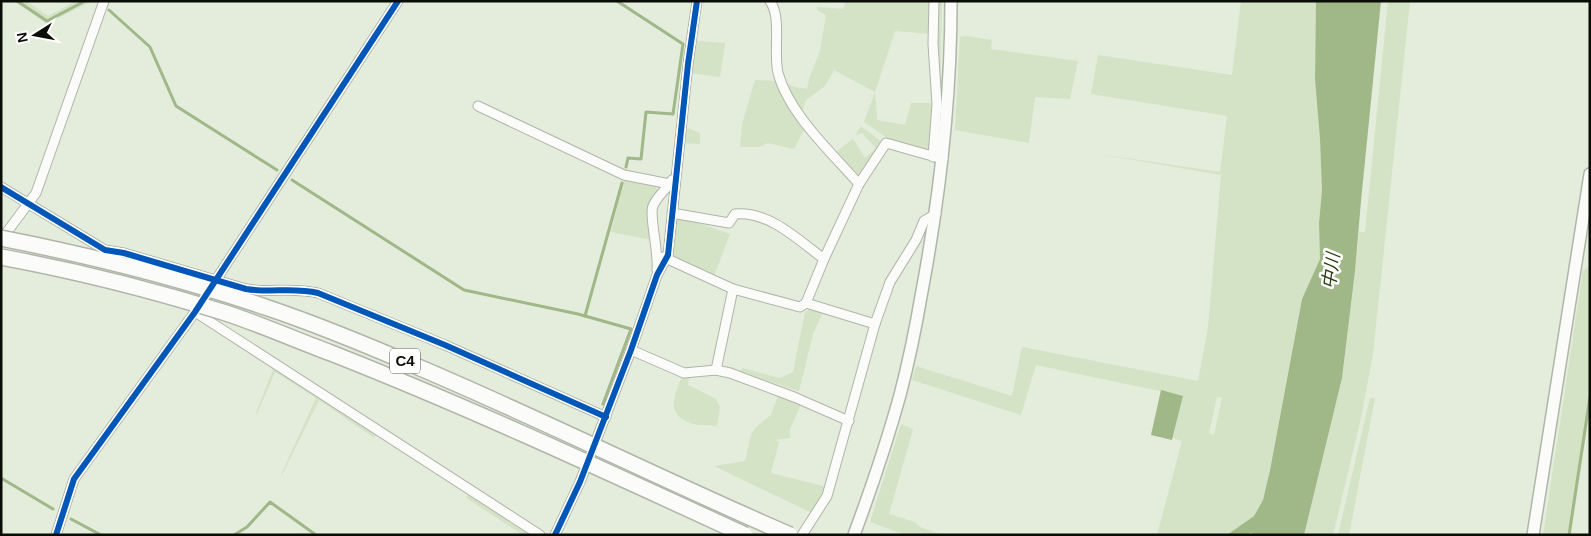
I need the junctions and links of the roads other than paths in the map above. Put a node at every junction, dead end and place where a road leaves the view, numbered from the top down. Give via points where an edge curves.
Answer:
1 (104, 1) edge
2 (398, 1) edge
3 (699, 1) edge
4 (770, 1) edge
5 (934, 1) edge
6 (951, 1) edge
7 (478, 106) dead end
8 (938, 158) junction
9 (1590, 174) edge
10 (860, 184) junction
11 (672, 185) junction
12 (1, 187) edge
13 (28, 205) junction
14 (672, 213) junction
15 (936, 214) junction
16 (1, 226) edge
17 (5, 235) edge
18 (1, 257) edge
19 (662, 257) junction
20 (824, 259) junction
21 (217, 279) junction
22 (733, 289) junction
23 (806, 303) junction
24 (195, 312) junction
25 (876, 324) junction
26 (632, 350) junction
27 (716, 370) junction
28 (606, 417) junction
29 (849, 421) junction
30 (56, 535) edge
31 (540, 535) edge
32 (555, 535) edge
33 (745, 535) edge
34 (790, 535) edge
35 (802, 535) edge
36 (854, 535) edge
37 (1533, 535) edge

1 - 13 street via 44,175
2 - 21 street
3 - 11 street
4 - 10 street via 776,9 776,56 785,92 812,130
5 - 8 street
6 - 8 street via 950,70
7 - 11 street via 624,175
8 - 10 street via 886,143
8 - 15 street
9 - 37 street
10 - 20 street
11 - 14 street
11 - 19 street via 663,190 652,208
12 - 13 street
13 - 17 street
13 - 21 street via 105,250
14 - 19 street
14 - 20 street via 729,223 735,214 761,217 776,223
15 - 25 street via 924,221 890,282
15 - 36 street via 916,327 900,394
16 - 17 street
17 - 34 highway, C4, bridge via 166,276 323,328 480,393
18 - 33 highway, C4, bridge via 157,292 276,331 391,376
19 - 22 street
19 - 26 street
20 - 23 street
21 - 24 street
21 - 28 street via 256,290 318,293
22 - 23 street via 800,308
22 - 27 street
23 - 25 street
24 - 30 street via 74,479
24 - 31 street
25 - 29 street
26 - 27 street via 684,373
26 - 28 street
27 - 29 street via 794,397
28 - 32 street
29 - 35 street via 827,496

